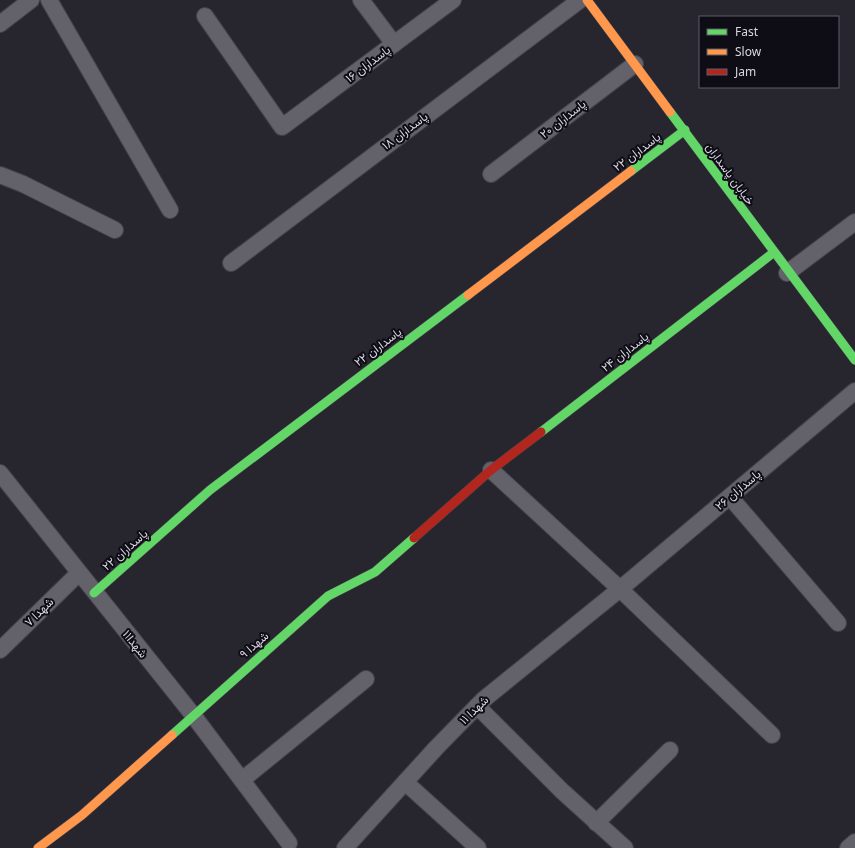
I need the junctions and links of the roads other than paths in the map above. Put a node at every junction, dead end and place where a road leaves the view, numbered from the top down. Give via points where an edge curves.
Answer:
1 (31, 0) edge
2 (49, 0) edge
3 (361, 0) edge
4 (453, 0) edge
5 (580, 0) edge
6 (587, 0) edge
7 (205, 16) dead end
8 (0, 24) edge
9 (394, 44) junction
10 (635, 64) junction
11 (685, 130) junction
12 (491, 174) dead end
13 (0, 175) edge
14 (170, 210) dead end
15 (855, 222) edge
16 (115, 230) dead end
17 (772, 253) junction
18 (231, 263) dead end
19 (788, 273) junction
20 (855, 360) edge
21 (855, 391) edge
22 (491, 470) junction
23 (0, 473) edge
24 (730, 497) junction
25 (79, 573) junction
26 (620, 589) junction
27 (94, 593) junction
28 (838, 623) dead end
29 (0, 650) edge
30 (366, 679) dead end
31 (478, 706) junction
32 (193, 715) junction
33 (772, 735) dead end
34 (670, 750) dead end
35 (242, 780) junction
36 (405, 782) junction
37 (596, 823) junction
38 (855, 842) edge
39 (289, 843) dead end
40 (38, 848) edge
41 (345, 848) edge
42 (478, 848) edge
43 (625, 848) edge
44 (848, 848) edge

1 - 8 street
2 - 14 street
3 - 9 street
4 - 9 street, پاسداران ۱۶
5 - 18 street, پاسداران ۱۸
6 - 10 street, خیابان پاسداران
7 - 9 street, پاسداران ۱۶ via 282,127
10 - 11 street, خیابان پاسداران
10 - 12 street, پاسداران ۲۰
11 - 17 street, خیابان پاسداران
11 - 27 street, پاسداران ۲۲ via 210,490
13 - 16 street
15 - 19 street
17 - 19 street, خیابان پاسداران
17 - 22 street, پاسداران ۲۴
19 - 20 street, خیابان پاسداران
21 - 24 street, پاسداران ۲۶
22 - 26 street
22 - 32 street, شهدا ۹ via 375,572 328,596
23 - 25 street, شهدا۱۱
24 - 26 street, پاسداران ۲۶
24 - 28 street
25 - 27 street, شهدا۱۱
25 - 29 street, شهدا ۷
26 - 31 street, شهدا ۱۱
26 - 33 street
27 - 32 street, شهدا۱۱
30 - 35 street
31 - 36 street, شهدا ۱۱
31 - 37 street
32 - 35 street, شهدا۱۱
32 - 40 street, شهدا ۹ via 82,815
34 - 37 street
35 - 39 street, شهدا۱۱
36 - 41 street, شهدا ۱۱
36 - 42 street
37 - 43 street
38 - 44 street

